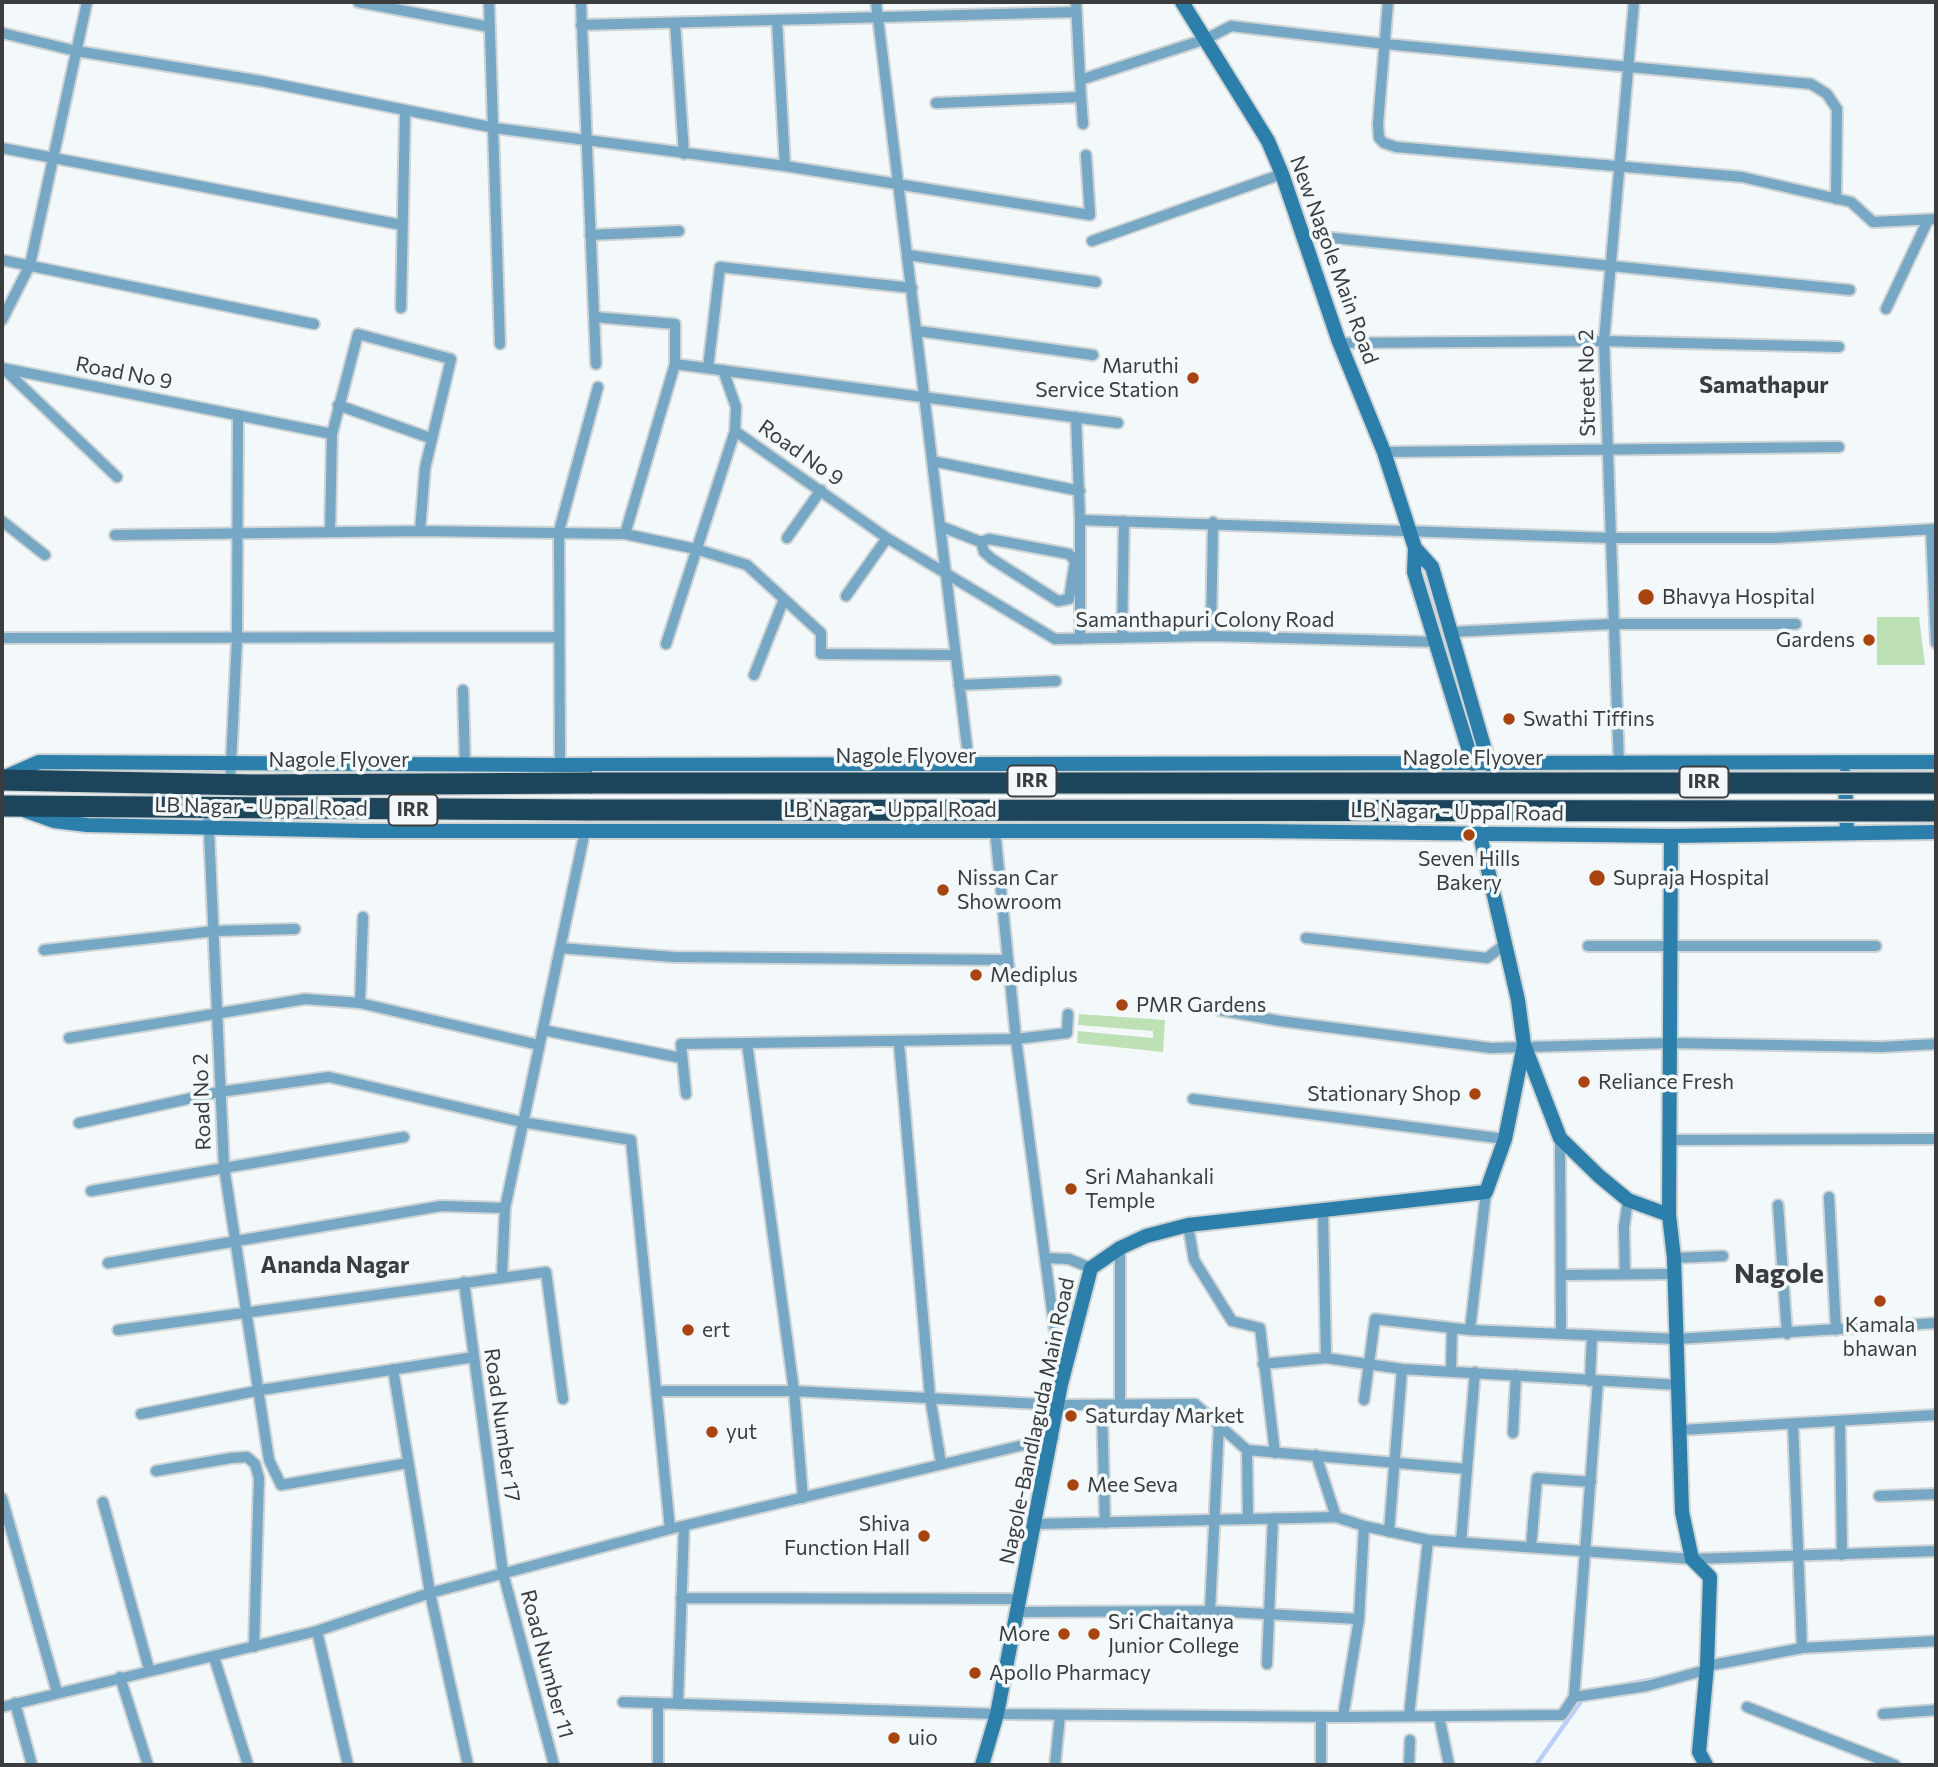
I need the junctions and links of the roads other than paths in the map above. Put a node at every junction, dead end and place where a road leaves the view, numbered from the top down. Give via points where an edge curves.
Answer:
1 (87, 2) edge
2 (358, 2) edge
3 (489, 2) edge
4 (581, 2) edge
5 (877, 2) edge
6 (1182, 2) edge
7 (1388, 2) edge
8 (1633, 2) edge
9 (370, 3) edge
10 (1076, 7) edge
11 (878, 19) junction
12 (777, 21) junction
13 (676, 23) junction
14 (581, 25) junction
15 (490, 27) junction
16 (2, 33) edge
17 (1206, 39) junction
18 (1385, 44) junction
19 (76, 51) junction
20 (1629, 67) junction
21 (1080, 80) junction
22 (1081, 97) junction
23 (936, 103) dead end
24 (405, 113) junction
25 (1083, 124) dead end
26 (495, 128) junction
27 (589, 141) junction
28 (2, 148) edge
29 (684, 154) junction
30 (1086, 155) dead end
31 (53, 156) junction
32 (785, 166) junction
33 (1619, 167) junction
34 (1282, 174) junction
35 (898, 185) junction
36 (1836, 199) junction
37 (1932, 219) edge
38 (402, 225) junction
39 (679, 231) dead end
40 (590, 235) junction
41 (1303, 235) junction
42 (1093, 241) dead end
43 (908, 255) junction
44 (2, 260) edge
45 (30, 265) junction
46 (1610, 265) junction
47 (1096, 282) dead end
48 (912, 288) junction
49 (1850, 290) dead end
50 (401, 308) dead end
51 (1886, 309) dead end
52 (594, 317) junction
53 (2, 320) edge
54 (314, 324) dead end
55 (918, 331) junction
56 (1604, 341) junction
57 (1340, 343) junction
58 (500, 344) dead end
59 (1839, 347) dead end
60 (1093, 355) dead end
61 (596, 364) dead end
62 (675, 364) junction
63 (2, 368) edge
64 (708, 368) junction
65 (723, 370) junction
66 (598, 387) dead end
67 (925, 395) junction
68 (338, 405) junction
69 (238, 415) junction
70 (1076, 417) junction
71 (1118, 423) dead end
72 (735, 431) junction
73 (332, 434) junction
74 (430, 438) junction
75 (1839, 447) dead end
76 (1608, 450) junction
77 (1384, 452) junction
78 (933, 461) junction
79 (117, 477) dead end
80 (821, 490) junction
81 (1080, 491) junction
82 (1080, 520) junction
83 (1124, 521) junction
84 (2, 522) edge
85 (1213, 522) junction
86 (940, 526) junction
87 (1934, 529) edge
88 (420, 531) junction
89 (559, 531) junction
90 (239, 532) junction
91 (330, 532) junction
92 (625, 534) junction
93 (115, 535) dead end
94 (787, 538) dead end
95 (887, 538) junction
96 (1611, 538) junction
97 (1413, 540) junction
98 (981, 542) junction
99 (696, 549) junction
100 (45, 555) dead end
101 (947, 577) junction
102 (846, 596) dead end
103 (784, 599) junction
104 (1612, 624) junction
105 (1796, 624) dead end
106 (1452, 632) junction
107 (1211, 636) junction
108 (237, 637) junction
109 (558, 637) junction
110 (2, 638) edge
111 (1122, 638) junction
112 (1080, 639) junction
113 (1437, 642) junction
114 (1936, 643) edge
115 (666, 644) dead end
116 (956, 655) junction
117 (754, 675) dead end
118 (1056, 681) dead end
119 (959, 685) junction
120 (463, 690) dead end
121 (1471, 762) junction
122 (1936, 762) edge
123 (869, 763) junction
124 (970, 763) junction
125 (1845, 763) junction
126 (465, 764) junction
127 (1255, 764) junction
128 (1489, 764) junction
129 (560, 765) junction
130 (1619, 765) junction
131 (231, 775) junction
132 (2, 779) edge
133 (1936, 783) edge
134 (8, 806) edge
135 (1936, 811) edge
136 (208, 818) junction
137 (587, 820) junction
138 (868, 831) junction
139 (995, 831) junction
140 (1258, 831) junction
141 (1936, 832) edge
142 (1847, 833) junction
143 (1480, 835) junction
144 (1671, 836) junction
145 (363, 917) dead end
146 (295, 929) dead end
147 (215, 932) junction
148 (1306, 938) dead end
149 (1504, 945) junction
150 (1588, 946) dead end
151 (1672, 946) junction
152 (1876, 946) dead end
153 (560, 948) junction
154 (44, 950) dead end
155 (1008, 960) junction
156 (360, 1003) junction
157 (1219, 1010) dead end
158 (219, 1012) junction
159 (1068, 1014) dead end
160 (543, 1030) junction
161 (69, 1038) dead end
162 (1016, 1039) junction
163 (747, 1043) junction
164 (899, 1043) junction
165 (1672, 1043) junction
166 (1936, 1044) edge
167 (539, 1045) junction
168 (1524, 1045) junction
169 (681, 1058) junction
170 (219, 1092) junction
171 (686, 1094) dead end
172 (1194, 1099) dead end
173 (522, 1122) junction
174 (79, 1123) dead end
175 (404, 1138) dead end
176 (1560, 1138) junction
177 (1505, 1139) junction
178 (1936, 1139) edge
179 (1670, 1140) junction
180 (224, 1167) junction
181 (91, 1191) dead end
182 (1486, 1192) junction
183 (1829, 1197) dead end
184 (1628, 1200) junction
185 (1778, 1205) dead end
186 (505, 1208) junction
187 (1323, 1210) junction
188 (1669, 1215) junction
189 (1188, 1225) junction
190 (234, 1239) junction
191 (1119, 1248) junction
192 (1723, 1256) dead end
193 (1046, 1258) junction
194 (1674, 1258) junction
195 (108, 1263) dead end
196 (1091, 1268) junction
197 (1625, 1274) junction
198 (1675, 1274) junction
199 (1561, 1275) junction
200 (502, 1276) junction
201 (464, 1282) junction
202 (246, 1311) junction
203 (1936, 1323) edge
204 (1452, 1328) junction
205 (118, 1330) dead end
206 (1469, 1330) junction
207 (1836, 1330) junction
208 (1560, 1334) junction
209 (1787, 1334) junction
210 (1592, 1335) junction
211 (1677, 1339) junction
212 (474, 1357) junction
213 (1326, 1358) junction
214 (1368, 1362) junction
215 (1263, 1364) junction
216 (1402, 1369) junction
217 (393, 1370) junction
218 (1451, 1371) junction
219 (1475, 1372) junction
220 (1516, 1375) junction
221 (1594, 1381) junction
222 (1061, 1384) junction
223 (1679, 1385) junction
224 (261, 1390) junction
225 (658, 1391) junction
226 (794, 1391) junction
227 (930, 1397) junction
228 (563, 1399) dead end
229 (1364, 1400) dead end
230 (1059, 1405) junction
231 (1102, 1406) junction
232 (1120, 1406) junction
233 (141, 1414) dead end
234 (1936, 1415) edge
235 (1840, 1421) junction
236 (1219, 1424) junction
237 (1793, 1424) junction
238 (1681, 1430) junction
239 (1513, 1433) dead end
240 (1053, 1438) junction
241 (1247, 1450) junction
242 (1275, 1453) junction
243 (1315, 1455) junction
244 (408, 1463) junction
245 (941, 1463) junction
246 (1394, 1463) junction
247 (1467, 1469) junction
248 (156, 1471) dead end
249 (1591, 1482) junction
250 (1936, 1494) edge
251 (1878, 1496) dead end
252 (2, 1498) edge
253 (803, 1498) junction
254 (103, 1502) dead end
255 (1336, 1517) junction
256 (1273, 1518) junction
257 (1248, 1520) junction
258 (1213, 1521) junction
259 (1036, 1524) junction
260 (1105, 1524) junction
261 (684, 1526) junction
262 (1364, 1526) junction
263 (670, 1529) junction
264 (1389, 1532) junction
265 (1429, 1540) junction
266 (1461, 1542) junction
267 (1531, 1547) junction
268 (1936, 1550) edge
269 (1586, 1551) junction
270 (1800, 1555) junction
271 (1842, 1555) junction
272 (1692, 1559) junction
273 (503, 1573) junction
274 (430, 1593) junction
275 (681, 1598) junction
276 (1020, 1606) junction
277 (1210, 1611) junction
278 (1268, 1613) junction
279 (1359, 1619) junction
280 (317, 1630) junction
281 (1936, 1641) edge
282 (254, 1647) junction
283 (1802, 1647) junction
284 (214, 1657) junction
285 (1267, 1664) dead end
286 (1707, 1668) junction
287 (149, 1669) junction
288 (120, 1677) junction
289 (57, 1692) junction
290 (1573, 1696) junction
291 (623, 1702) dead end
292 (15, 1703) junction
293 (658, 1703) junction
294 (678, 1704) junction
295 (2, 1707) edge
296 (1748, 1707) dead end
297 (1936, 1710) edge
298 (998, 1714) junction
299 (1883, 1714) dead end
300 (1060, 1715) junction
301 (1409, 1716) junction
302 (1439, 1716) junction
303 (1321, 1717) junction
304 (1343, 1717) junction
305 (1410, 1740) dead end
306 (32, 1765) edge
307 (148, 1765) edge
308 (248, 1765) edge
309 (348, 1765) edge
310 (468, 1765) edge
311 (554, 1765) edge
312 (658, 1765) edge
313 (982, 1765) edge
314 (1055, 1765) edge
315 (1321, 1765) edge
316 (1409, 1765) edge
317 (1448, 1765) edge
318 (1706, 1765) edge
319 (1895, 1765) edge

1 - 19 street
2 - 9 street
3 - 15 street
4 - 14 street
5 - 11 street
6 - 17 street, New Nagole Main Road
7 - 18 street
8 - 20 street, Street No 2
9 - 15 street
10 - 11 street
10 - 21 street
11 - 12 street
11 - 35 street
12 - 13 street
12 - 32 street
13 - 14 street
13 - 29 street
14 - 27 street
15 - 26 street
16 - 19 street
17 - 18 street via 1231,26
17 - 21 street
17 - 34 street, New Nagole Main Road via 1268,141
18 - 20 street
18 - 33 street via 1378,124 1384,144
19 - 24 street via 261,81
19 - 31 street
20 - 33 street, Street No 2
20 - 36 street via 1811,84 1827,94 1837,109
21 - 22 street
22 - 23 street
22 - 25 street
24 - 26 street
24 - 38 street
26 - 27 street
26 - 58 street
27 - 29 street
27 - 40 street
28 - 31 street
29 - 32 street
30 - 35 street via 1090,215
31 - 38 street
31 - 45 street
32 - 35 street
33 - 36 street via 1742,177
33 - 46 street, Street No 2
34 - 41 street, New Nagole Main Road
34 - 42 street
35 - 43 street
36 - 37 street via 1851,202 1873,222
37 - 51 street
38 - 50 street
39 - 40 street
40 - 52 street
41 - 46 street
41 - 57 street, New Nagole Main Road
43 - 47 street
43 - 48 street
44 - 45 street
45 - 53 street
45 - 54 street
46 - 49 street
46 - 56 street, Street No 2
48 - 55 street
48 - 64 street via 720,267
52 - 61 street
52 - 62 street via 675,324
55 - 60 street
55 - 67 street
56 - 57 street
56 - 59 street
56 - 76 street, Street No 2
57 - 77 street, New Nagole Main Road
62 - 64 street
62 - 92 street
63 - 69 street, Road No 9
63 - 79 street
64 - 65 street
65 - 67 street
65 - 72 street via 736,407
66 - 89 street
67 - 70 street
67 - 78 street
68 - 73 street
68 - 74 street
68 - 74 street via 358,334 451,359
69 - 73 street, Road No 9
69 - 90 street
70 - 71 street
70 - 81 street
72 - 80 street, Road No 9
72 - 99 street, Road No 9
73 - 91 street
74 - 88 street
75 - 76 street
76 - 77 street
76 - 96 street, Street No 2
77 - 97 street, New Nagole Main Road
78 - 81 street
78 - 86 street
80 - 94 street
80 - 95 street, Road No 9
81 - 82 street
82 - 83 street
82 - 112 street
83 - 85 street
83 - 111 street
84 - 100 street
85 - 97 street
85 - 107 street
86 - 98 street
86 - 101 street
87 - 96 street via 1774,538
87 - 114 street
88 - 89 street
88 - 91 street
89 - 92 street
89 - 109 street
90 - 91 street
90 - 93 street
90 - 108 street
92 - 99 street
95 - 101 street, Road No 9
95 - 102 street
96 - 97 street
96 - 104 street, Street No 2
97 - 106 street, New Nagole Main Road via 1432,567
97 - 113 street, New Nagole Main Road via 1414,572
98 - 98 street via 989,539 1069,554 1075,561 1069,599 1058,601 984,552
99 - 103 street via 747,565
99 - 115 street, Road No 9
101 - 112 street, Samanthapuri Colony Road via 1055,639
101 - 116 street
103 - 116 street via 821,633 821,654
103 - 117 street
104 - 105 street
104 - 106 street
104 - 130 street, Street No 2
106 - 128 street, New Nagole Main Road
107 - 111 street, Samanthapuri Colony Road
107 - 113 street, Samanthapuri Colony Road
108 - 109 street
108 - 110 street
108 - 131 street
109 - 129 street
111 - 112 street, Samanthapuri Colony Road
113 - 121 street, New Nagole Main Road
116 - 119 street
118 - 119 street
119 - 124 street
120 - 126 street
121 - 127 street, LB Nagar - Uppal Road
121 - 128 street, LB Nagar - Uppal Road
122 - 125 street, LB Nagar - Uppal Road
123 - 124 street, LB Nagar - Uppal Road
123 - 129 street, LB Nagar - Uppal Road
123 - 138 street
124 - 127 street, LB Nagar - Uppal Road
125 - 130 street, LB Nagar - Uppal Road
125 - 142 street
126 - 129 street, LB Nagar - Uppal Road
126 - 131 street, LB Nagar - Uppal Road
127 - 140 street
128 - 130 street, LB Nagar - Uppal Road
131 - 132 highway, Nagole Flyover / IRR
131 - 133 highway, Nagole Flyover / IRR, bridge via 592,783
134 - 136 highway, IRR
135 - 137 highway, IRR, bridge
136 - 137 highway, IRR
136 - 147 street, Road No 2
137 - 138 street, LB Nagar - Uppal Road
137 - 153 street
138 - 139 street, LB Nagar - Uppal Road
139 - 140 street, LB Nagar - Uppal Road
139 - 155 street
140 - 143 street, LB Nagar - Uppal Road
141 - 142 street, LB Nagar - Uppal Road
142 - 144 street, LB Nagar - Uppal Road
143 - 144 street, LB Nagar - Uppal Road
143 - 149 street
144 - 151 street
145 - 156 street
146 - 147 street
147 - 154 street
147 - 158 street, Road No 2
148 - 149 street via 1488,958
149 - 168 street
150 - 151 street
151 - 152 street
151 - 165 street
153 - 155 street via 674,957
153 - 160 street
155 - 162 street
156 - 158 street via 305,999
156 - 167 street
157 - 168 street via 1491,1048
158 - 161 street
158 - 170 street, Road No 2
159 - 162 street via 1067,1033
160 - 167 street
160 - 169 street
162 - 164 street
162 - 193 street
163 - 164 street
163 - 169 street via 681,1044
163 - 226 street
164 - 227 street
165 - 166 street
165 - 168 street
165 - 179 street
167 - 173 street
168 - 176 street
168 - 177 street
169 - 171 street
170 - 173 street via 330,1077
170 - 174 street
170 - 180 street, Road No 2
172 - 177 street
173 - 186 street
173 - 225 street via 631,1140
175 - 180 street
176 - 184 street
176 - 199 street
177 - 182 street
178 - 179 street
179 - 188 street
180 - 181 street
180 - 190 street, Road No 2
182 - 187 street, Nagole-Bandlaguda Main Road
182 - 206 street
183 - 207 street
184 - 188 street
184 - 197 street
185 - 209 street
186 - 190 street via 441,1206
186 - 200 street
187 - 189 street, Nagole-Bandlaguda Main Road
187 - 213 street
188 - 194 street
189 - 191 street, Nagole-Bandlaguda Main Road
189 - 215 street via 1194,1260 1232,1321 1260,1328
190 - 195 street
190 - 202 street, Road No 2
191 - 196 street, Nagole-Bandlaguda Main Road
191 - 232 street
192 - 194 street
193 - 196 street via 1069,1259
193 - 222 street
194 - 198 street
196 - 222 street, Nagole-Bandlaguda Main Road
197 - 198 street
197 - 199 street
198 - 211 street
199 - 208 street
200 - 201 street
200 - 228 street via 546,1272
201 - 202 street
201 - 212 street, Road Number 17
202 - 205 street
202 - 224 street, Road No 2
203 - 207 street
204 - 206 street
204 - 214 street via 1375,1319
204 - 218 street
206 - 208 street
207 - 209 street
208 - 210 street
209 - 211 street
210 - 211 street
210 - 221 street
211 - 223 street
212 - 217 street
212 - 273 street, Road Number 17
213 - 214 street
213 - 215 street
214 - 216 street
214 - 229 street
215 - 242 street
216 - 218 street
216 - 246 street
217 - 224 street
217 - 244 street
218 - 219 street
219 - 220 street
219 - 247 street
220 - 221 street
220 - 239 street
221 - 223 street
221 - 249 street
222 - 230 street, Nagole-Bandlaguda Main Road
223 - 238 street
224 - 233 street
224 - 244 street, Road No 2 via 269,1460 281,1485
225 - 226 street
225 - 263 street
226 - 227 street
226 - 253 street
227 - 230 street
227 - 245 street
230 - 231 street
230 - 240 street, Nagole-Bandlaguda Main Road
231 - 232 street
231 - 260 street
232 - 236 street via 1195,1404
234 - 235 street
235 - 237 street
235 - 271 street
236 - 241 street
236 - 258 street
237 - 238 street
237 - 270 street
238 - 272 street via 1682,1511
240 - 245 street
240 - 259 street, Nagole-Bandlaguda Main Road
241 - 242 street
241 - 257 street
242 - 243 street
243 - 246 street
243 - 255 street
244 - 274 street
245 - 253 street
246 - 247 street
246 - 264 street
247 - 266 street
248 - 282 street via 231,1458 247,1457 255,1464
249 - 267 street via 1537,1478
249 - 269 street
250 - 251 street
252 - 289 street
253 - 261 street
254 - 287 street
255 - 256 street
255 - 262 street
256 - 257 street
256 - 278 street
257 - 258 street
258 - 260 street
258 - 277 street
259 - 260 street
259 - 276 street, Nagole-Bandlaguda Main Road
261 - 263 street
261 - 275 street
262 - 264 street
262 - 279 street
263 - 273 street
264 - 265 street
265 - 266 street
265 - 301 street
266 - 267 street
267 - 269 street
268 - 271 street
269 - 272 street
269 - 290 street
270 - 271 street
270 - 272 street
270 - 283 street
272 - 286 street via 1710,1577
273 - 274 street
273 - 311 street, Road Number 11
274 - 280 street
274 - 310 street
275 - 276 street
275 - 294 street
276 - 277 street
276 - 298 street, Nagole-Bandlaguda Main Road
277 - 278 street
278 - 279 street
278 - 285 street
279 - 304 street
280 - 282 street
280 - 309 street
281 - 283 street
282 - 284 street
283 - 286 street
284 - 287 street
284 - 308 street
286 - 290 street via 1647,1686
286 - 318 street via 1699,1752
287 - 288 street
288 - 289 street
288 - 307 street
289 - 292 street
290 - 302 street via 1562,1715
291 - 293 street
292 - 295 street
292 - 306 street
293 - 294 street
293 - 312 street
294 - 298 street
296 - 319 street
297 - 299 street
298 - 300 street
298 - 313 street, Nagole-Bandlaguda Main Road
300 - 303 street
300 - 314 street
301 - 302 street
301 - 304 street
302 - 317 street
303 - 304 street
303 - 315 street
305 - 316 street

